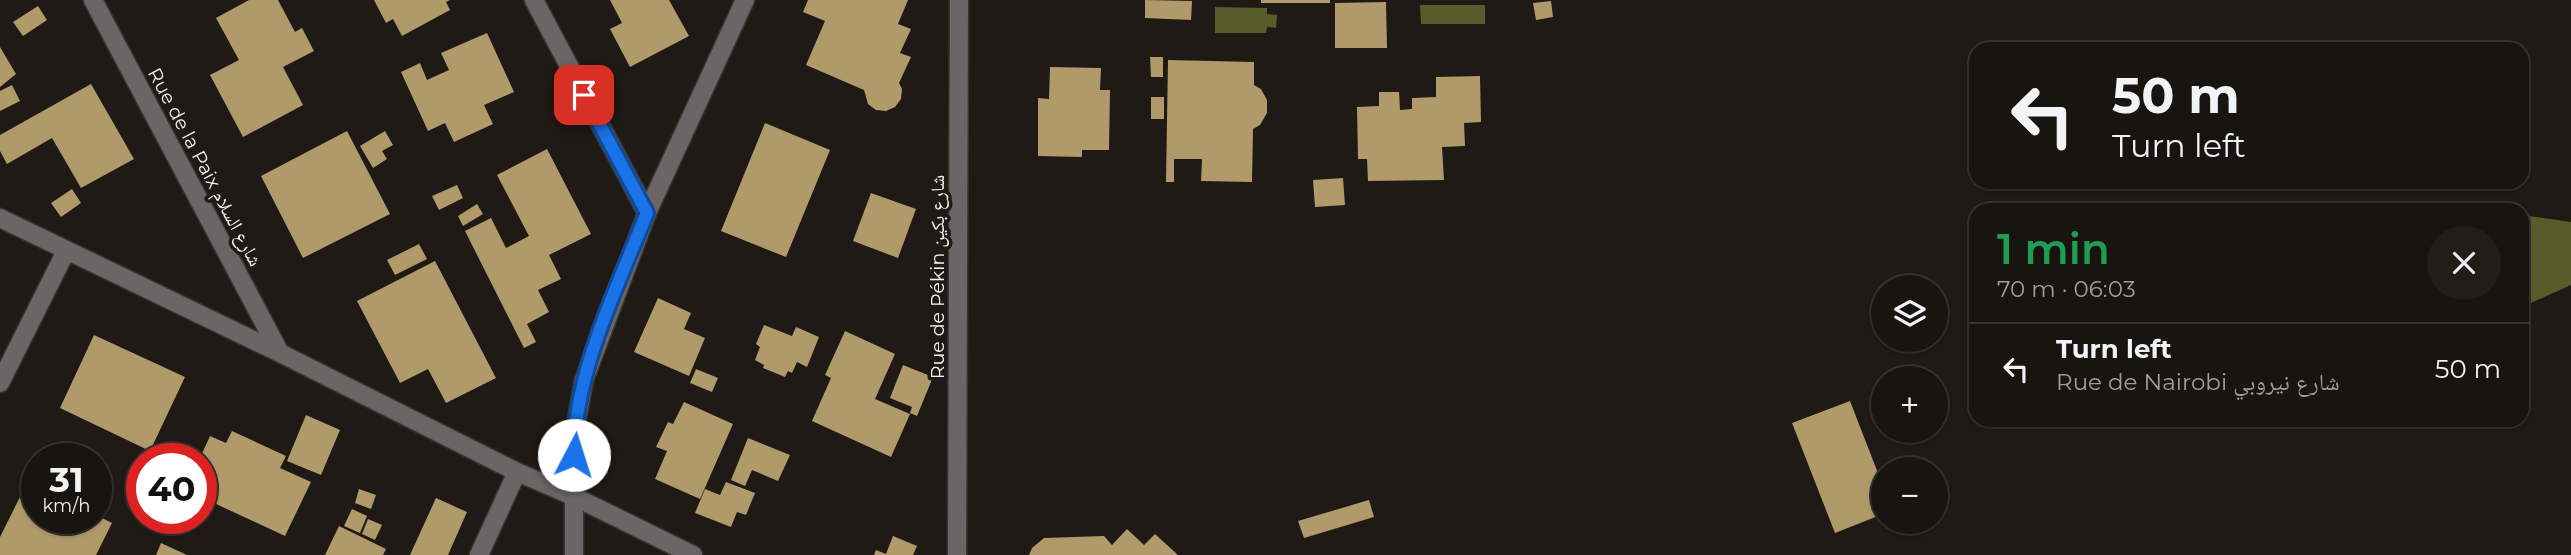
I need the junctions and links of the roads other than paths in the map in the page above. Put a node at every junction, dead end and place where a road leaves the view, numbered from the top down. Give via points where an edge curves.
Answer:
1 (93, 0) edge
2 (534, 0) edge
3 (745, 0) edge
4 (959, 0) edge
5 (647, 213) junction
6 (0, 218) edge
7 (66, 251) junction
8 (280, 353) junction
9 (0, 383) edge
10 (517, 472) junction
11 (573, 496) junction
12 (479, 555) edge
13 (574, 555) edge
14 (692, 555) edge
15 (957, 555) edge

1 - 8 street, Rue de la Paix شارع السلام
2 - 5 street
3 - 5 street
4 - 15 street, Rue de Pékin شارع بكين
5 - 11 street via 584,380 574,435
6 - 7 street
7 - 8 street
7 - 9 street
8 - 10 street
10 - 11 street
10 - 12 street
11 - 13 street
11 - 14 street

